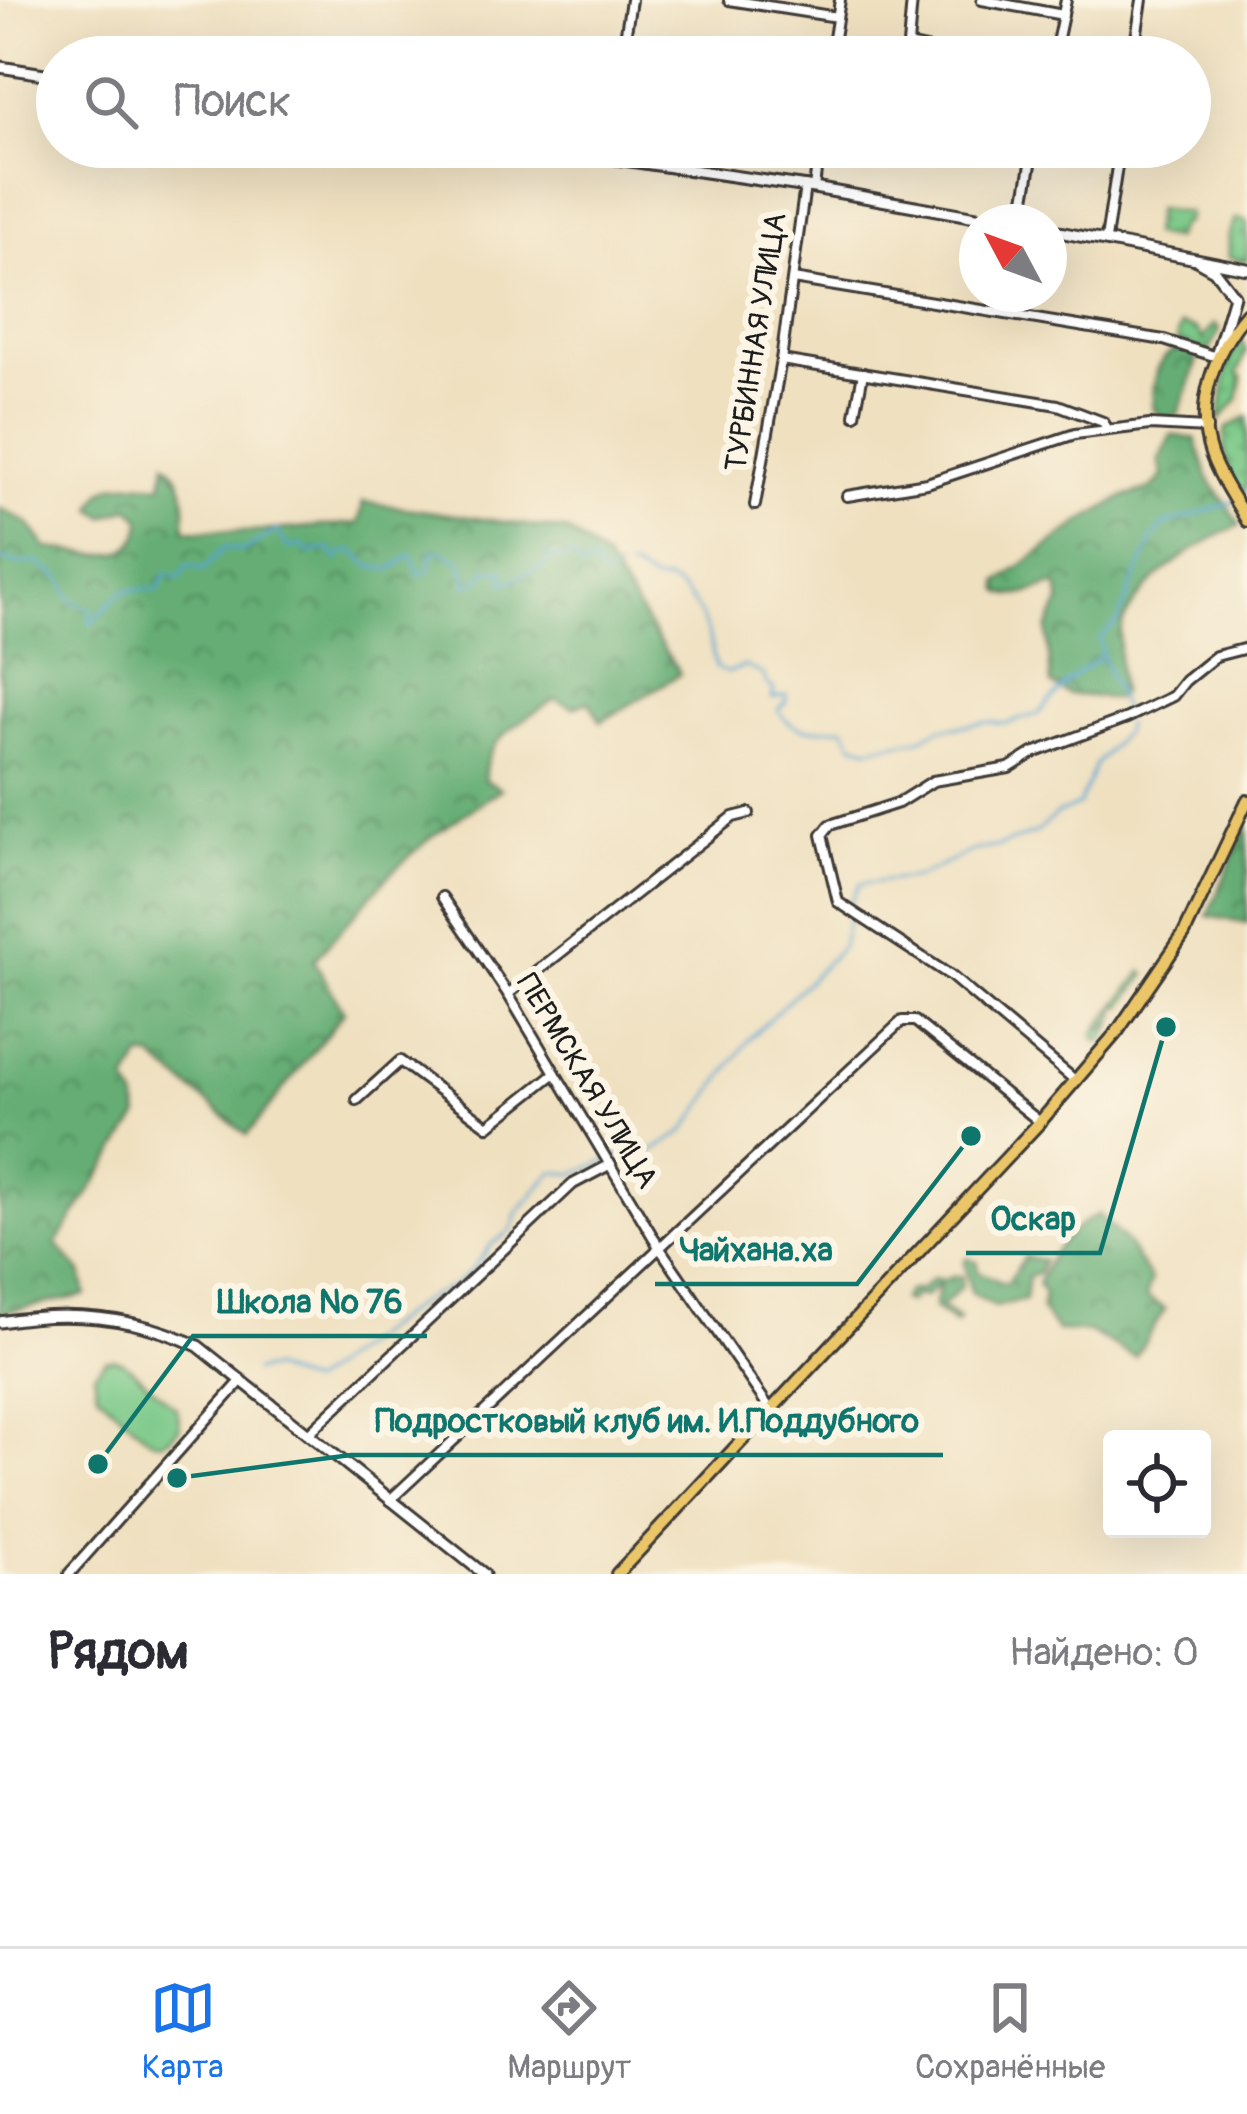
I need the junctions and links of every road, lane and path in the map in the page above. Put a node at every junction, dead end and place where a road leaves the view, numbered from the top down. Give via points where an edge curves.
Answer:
1 (631, 0) edge
2 (729, 0) edge
3 (840, 0) edge
4 (912, 0) edge
5 (982, 0) edge
6 (1066, 0) edge
7 (1142, 0) edge
8 (1063, 15) junction
9 (837, 17) junction
10 (625, 36) edge
11 (834, 36) edge
12 (908, 36) edge
13 (1058, 36) edge
14 (1136, 36) edge
15 (0, 67) edge
16 (36, 73) edge
17 (700, 168) edge
18 (814, 168) edge
19 (1030, 168) edge
20 (1117, 168) edge
21 (809, 187) junction
22 (1024, 204) edge
23 (959, 214) edge
24 (1067, 233) edge
25 (1106, 239) junction
26 (1182, 255) junction
27 (1247, 269) edge
28 (793, 279) junction
29 (1247, 313) edge
30 (1216, 357) junction
31 (781, 360) junction
32 (863, 373) junction
33 (855, 416) dead end
34 (1107, 428) junction
35 (1207, 428) junction
36 (847, 496) dead end
37 (754, 506) dead end
38 (1245, 517) edge
39 (1247, 648) edge
40 (1247, 802) edge
41 (749, 813) dead end
42 (442, 897) dead end
43 (508, 994) junction
44 (555, 1073) junction
45 (1076, 1081) junction
46 (357, 1100) dead end
47 (1040, 1122) junction
48 (611, 1164) junction
49 (658, 1246) junction
50 (0, 1322) edge
51 (242, 1380) junction
52 (771, 1411) junction
53 (307, 1435) junction
54 (390, 1500) junction
55 (69, 1574) edge
56 (484, 1574) edge
57 (617, 1574) edge

1 - 10 street
2 - 9 street
3 - 9 street
4 - 12 street
5 - 8 street
6 - 8 street
7 - 14 street
8 - 13 street
9 - 11 street
15 - 16 street
17 - 21 street
18 - 21 street, ТУРБИННАЯ УЛИЦА
19 - 22 street
20 - 25 street
21 - 23 street
21 - 28 street, ТУРБИННАЯ УЛИЦА
24 - 25 street
25 - 26 street
26 - 27 street
26 - 30 street via 1214,270 1234,296
28 - 30 street via 1164,340
28 - 31 street, ТУРБИННАЯ УЛИЦА
29 - 30 main road
30 - 35 main road
31 - 32 street
31 - 37 street, ТУРБИННАЯ УЛИЦА
32 - 33 street
32 - 34 street via 1072,408
34 - 35 street
34 - 36 street via 927,483
35 - 38 main road via 1209,448
39 - 45 street via 1216,656 1172,696 1127,718 1009,768 933,781 898,803 830,825 821,841 838,902 951,976
40 - 45 main road via 1160,975
41 - 43 street
42 - 43 street, ПЕРМСКАЯ УЛИЦА
43 - 44 street, ПЕРМСКАЯ УЛИЦА
44 - 46 street via 488,1126 400,1061
44 - 48 street, ПЕРМСКАЯ УЛИЦА
45 - 47 main road
47 - 49 street via 915,1021 902,1021
47 - 52 main road
48 - 49 street, ПЕРМСКАЯ УЛИЦА
48 - 53 street via 573,1184
49 - 52 street, ПЕРМСКАЯ УЛИЦА
49 - 54 street
50 - 51 street via 72,1315 143,1325 198,1346
51 - 53 street
51 - 55 street
52 - 57 main road
53 - 54 street
54 - 56 street

